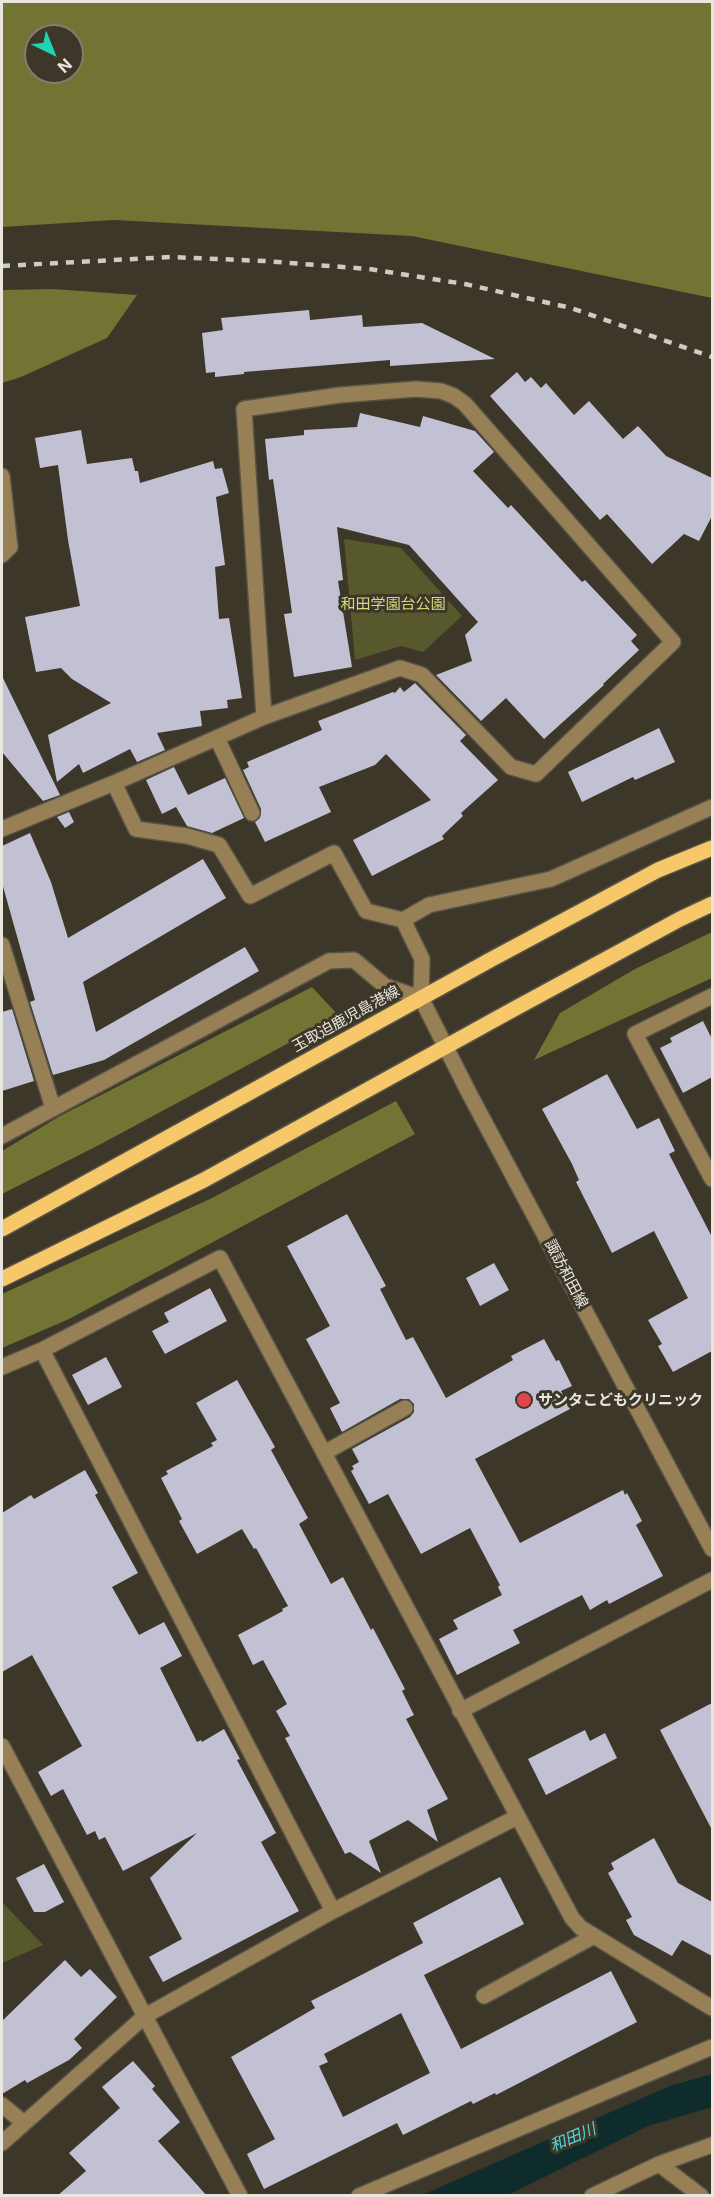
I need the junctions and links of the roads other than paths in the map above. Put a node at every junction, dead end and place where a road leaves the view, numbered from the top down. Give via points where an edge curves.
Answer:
1 (2, 476) edge
2 (2, 555) edge
3 (264, 717) junction
4 (217, 738) junction
5 (114, 783) junction
6 (712, 807) edge
7 (252, 813) dead end
8 (2, 829) edge
9 (712, 848) edge
10 (712, 904) edge
11 (403, 921) junction
12 (2, 945) edge
13 (712, 996) edge
14 (421, 998) junction
15 (445, 1047) junction
16 (53, 1108) junction
17 (2, 1136) edge
18 (712, 1179) edge
19 (2, 1229) edge
20 (2, 1279) edge
21 (42, 1350) junction
22 (2, 1367) edge
23 (405, 1408) dead end
24 (324, 1453) junction
25 (712, 1549) edge
26 (712, 1580) edge
27 (460, 1711) junction
28 (2, 1746) edge
29 (517, 1818) junction
30 (333, 1911) junction
31 (594, 1936) junction
32 (484, 1996) dead end
33 (712, 2008) edge
34 (146, 2016) junction
35 (712, 2047) edge
36 (2, 2105) edge
37 (24, 2123) junction
38 (2, 2143) edge
39 (712, 2145) edge
40 (659, 2164) junction
41 (240, 2196) edge
42 (359, 2196) edge
43 (592, 2196) edge
44 (701, 2196) edge

1 - 2 street via 10,547
3 - 3 street via 244,409 416,389 454,396 673,642 536,774 511,767 422,675 411,670 400,668
3 - 4 street
4 - 5 street
4 - 7 street
5 - 8 street
5 - 11 street via 136,829 219,844 250,896 334,853 366,911
6 - 11 street via 551,879 429,905
9 - 14 main road, 玉取迫鹿児島港線 via 658,870
10 - 15 main road
11 - 14 street via 422,959
12 - 16 street
13 - 18 street via 635,1034
14 - 15 street, 諏訪和田線
14 - 16 street via 385,986 354,960 329,961
14 - 19 main road, 玉取迫鹿児島港線
15 - 20 main road via 204,1180
15 - 25 street, 諏訪和田線
16 - 17 street
21 - 22 street
21 - 24 street via 220,1258
21 - 30 street
23 - 24 street
24 - 27 street
26 - 27 street
27 - 29 street
28 - 34 street
29 - 30 street
29 - 31 street via 572,1918
30 - 34 street
31 - 32 street
31 - 33 street
34 - 37 street
34 - 41 street
35 - 42 street
36 - 37 street
37 - 38 street
39 - 40 street
40 - 43 street
40 - 44 street

